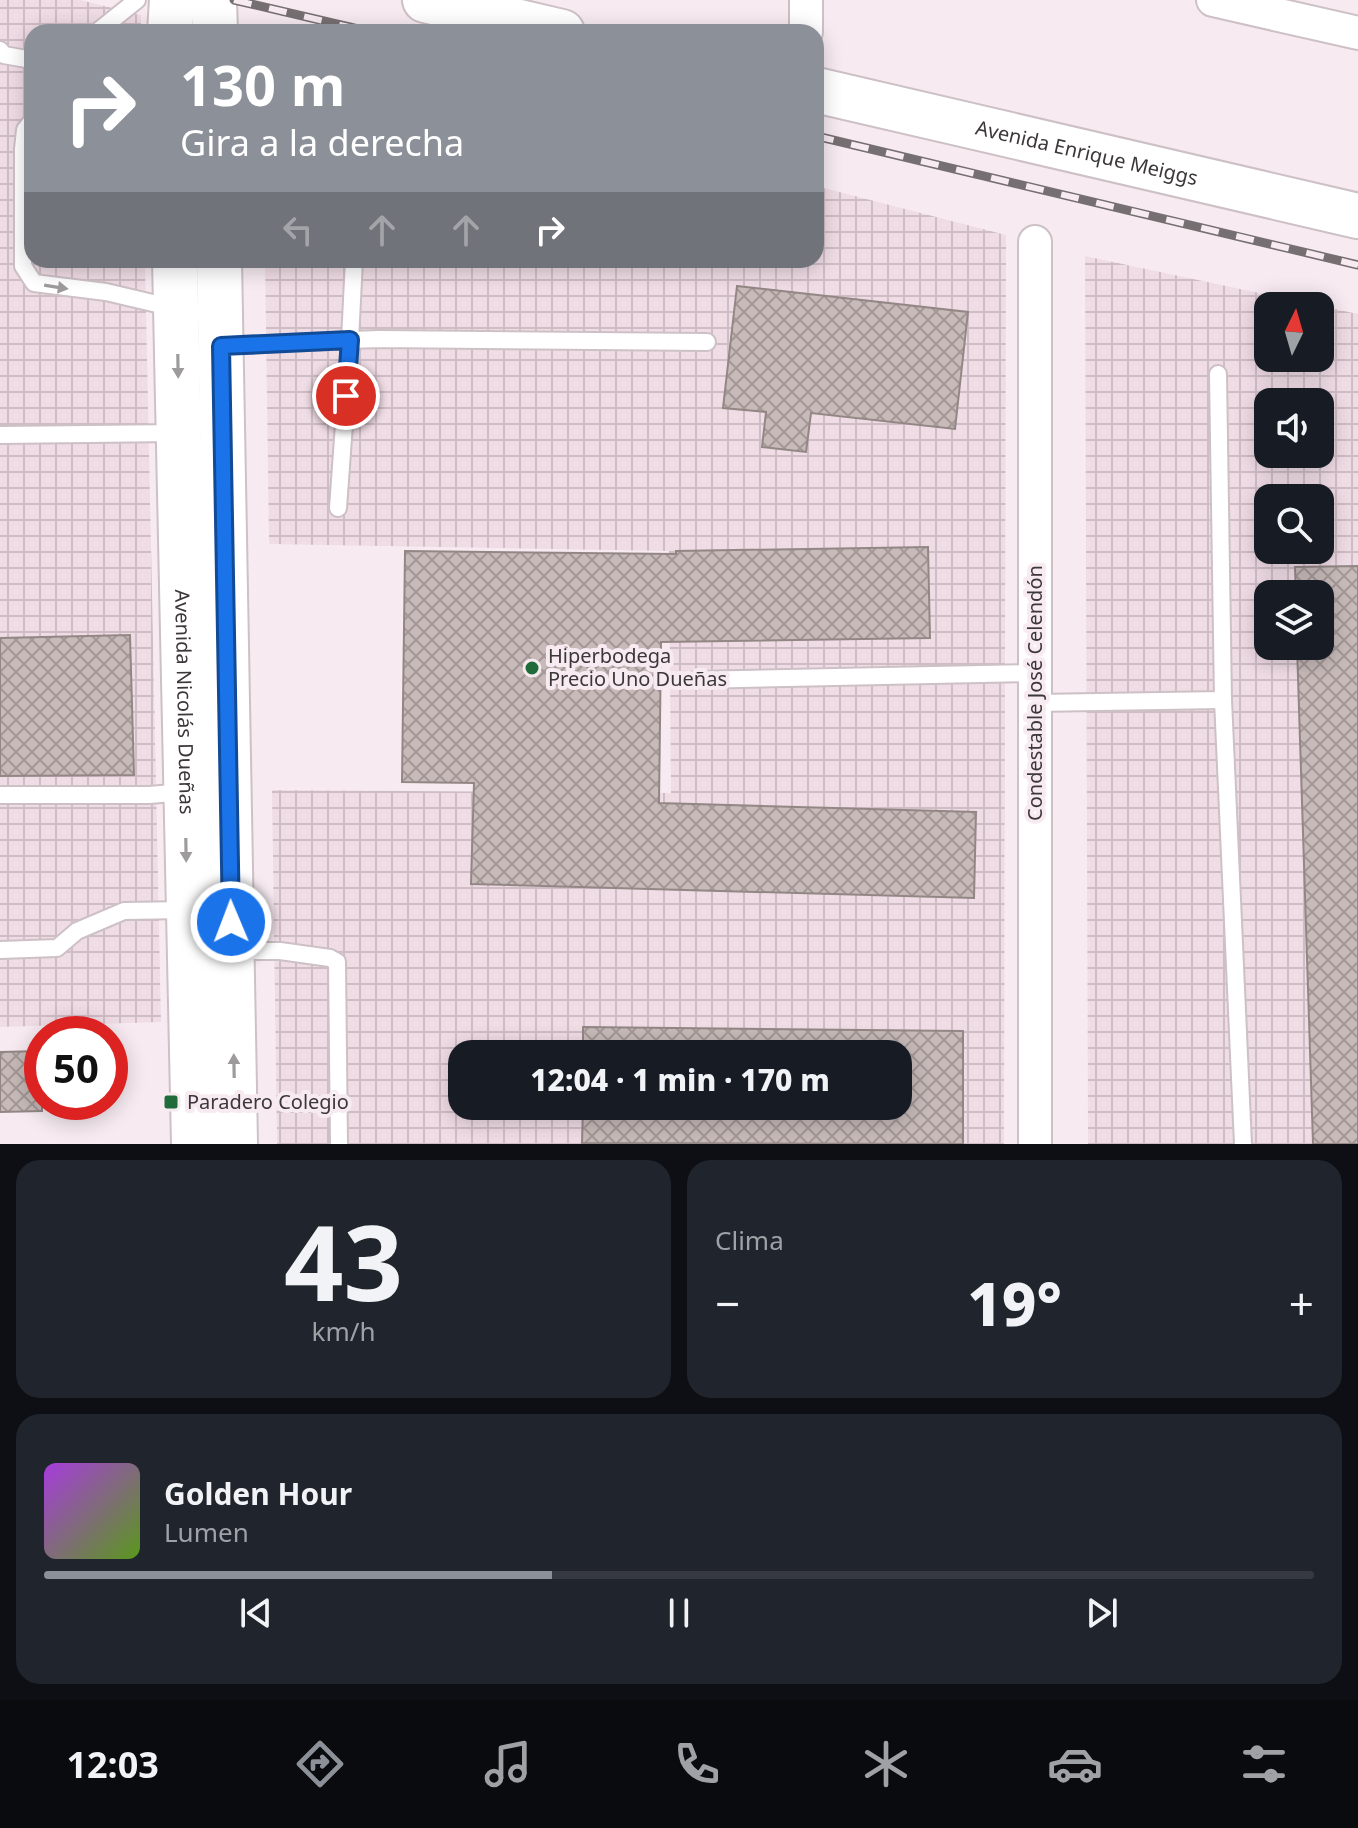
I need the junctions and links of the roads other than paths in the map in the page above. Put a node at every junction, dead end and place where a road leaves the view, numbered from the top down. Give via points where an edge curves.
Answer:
1 (425, 0) edge
2 (806, 0) edge
3 (1213, 0) edge
4 (172, 6) edge
5 (120, 24) edge
6 (202, 24) edge
7 (528, 24) edge
8 (806, 24) edge
9 (1358, 33) edge
10 (0, 50) edge
11 (24, 59) edge
12 (824, 92) edge
13 (24, 140) edge
14 (1358, 216) edge
15 (1035, 242) dead end
16 (24, 268) edge
17 (24, 268) edge
18 (175, 268) edge
19 (219, 268) edge
20 (354, 268) edge
21 (176, 309) junction
22 (350, 340) junction
23 (707, 342) dead end
24 (221, 346) junction
25 (1218, 374) dead end
26 (179, 433) junction
27 (0, 435) edge
28 (338, 508) dead end
29 (695, 680) dead end
30 (1035, 688) junction
31 (1223, 700) junction
32 (185, 792) junction
33 (0, 795) edge
34 (188, 910) junction
35 (0, 950) edge
36 (232, 951) junction
37 (194, 1144) edge
38 (235, 1144) edge
39 (339, 1144) edge
40 (1035, 1144) edge
41 (1243, 1144) edge

1 - 7 main road
2 - 8 street
3 - 9 street
4 - 5 lane
4 - 6 main road
10 - 11 lane
12 - 14 main road, Avenida Enrique Meiggs
13 -> 16 lane
15 - 30 street, Condestable José Celendón
17 -> 21 lane via 34,283 106,292
18 - 21 main road, Avenida Nicolás Dueñas
19 - 24 main road
20 - 22 lane
21 -> 26 main road, Avenida Nicolás Dueñas
22 - 23 lane
22 - 24 lane
22 - 28 lane
24 - 36 main road
25 - 31 lane
26 - 27 lane
26 - 32 main road, Avenida Nicolás Dueñas
29 - 30 lane
30 - 31 lane
30 - 40 street, Condestable José Celendón
31 - 41 lane
32 - 33 lane
32 -> 34 main road, Avenida Nicolás Dueñas
34 - 35 lane via 124,911 77,931 57,948
34 - 37 main road, Avenida Nicolás Dueñas
38 -> 36 main road
36 - 39 lane via 280,951 337,962

